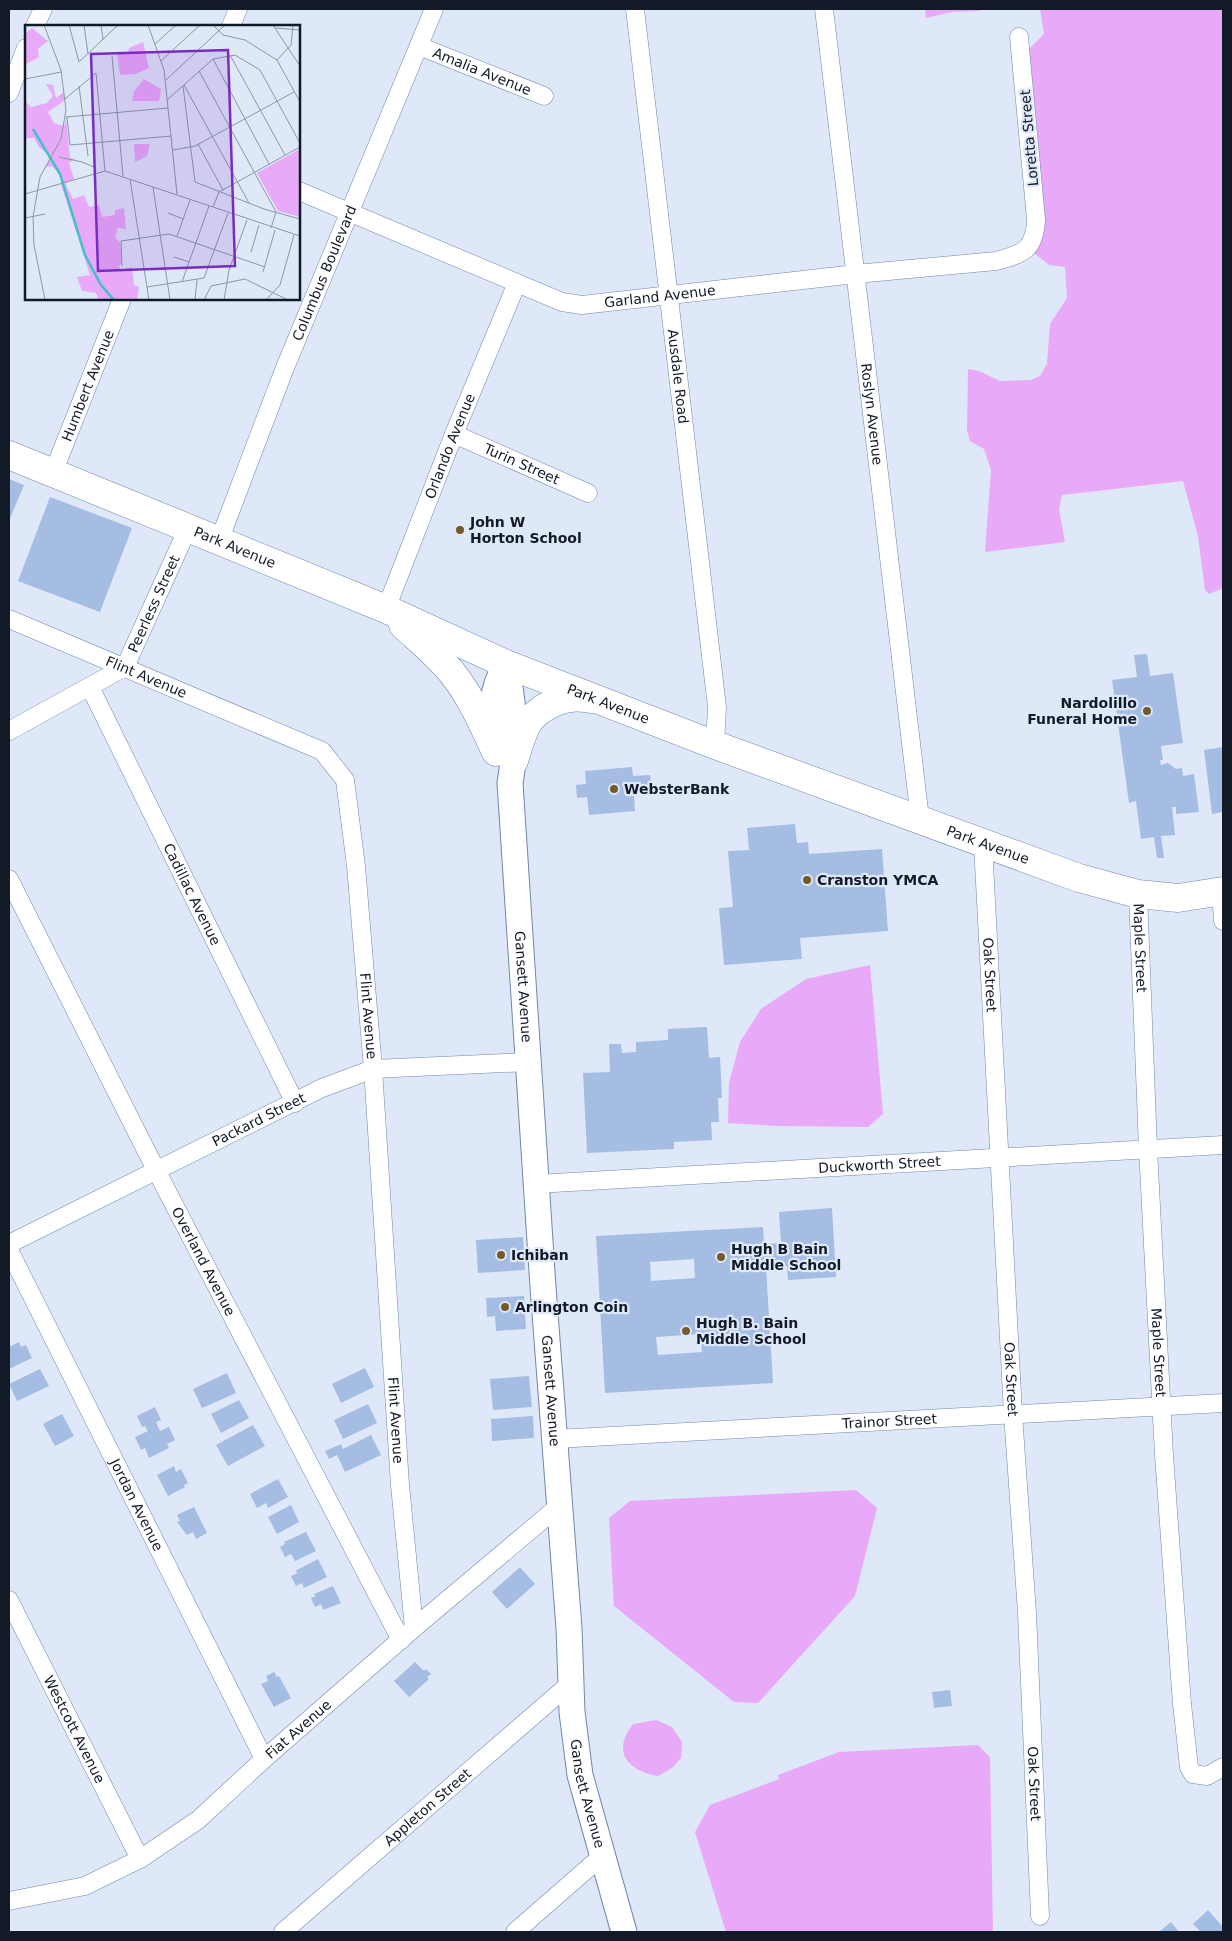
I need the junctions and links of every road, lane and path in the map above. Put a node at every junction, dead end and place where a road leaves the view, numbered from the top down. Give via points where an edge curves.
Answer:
1 (43, 9) edge
2 (238, 9) edge
3 (434, 9) edge
4 (635, 9) edge
5 (824, 9) edge
6 (35, 25) edge
7 (232, 25) edge
8 (1019, 37) dead end
9 (419, 46) junction
10 (25, 51) edge
11 (17, 76) edge
12 (9, 93) edge
13 (544, 96) dead end
14 (300, 192) edge
15 (351, 213) junction
16 (1034, 239) joint
17 (856, 274) junction
18 (517, 283) junction
19 (667, 295) junction
20 (122, 300) edge
21 (454, 434) junction
22 (9, 455) edge
23 (53, 473) junction
24 (588, 492) dead end
25 (188, 528) junction
26 (219, 541) junction
27 (386, 609) junction
28 (9, 619) edge
29 (506, 664) junction
30 (125, 667) junction
31 (90, 687) junction
32 (599, 700) junction
33 (9, 731) edge
34 (715, 745) junction
35 (507, 765) junction
36 (920, 819) junction
37 (983, 844) junction
38 (9, 879) edge
39 (1222, 892) edge
40 (1138, 894) junction
41 (1223, 921) edge
42 (528, 1062) junction
43 (372, 1069) junction
44 (295, 1103) junction
45 (1223, 1145) edge
46 (1148, 1149) junction
47 (999, 1157) junction
48 (156, 1170) junction
49 (536, 1184) junction
50 (9, 1244) edge
51 (9, 1250) edge
52 (1223, 1403) edge
53 (1162, 1407) junction
54 (1013, 1414) junction
55 (555, 1439) junction
56 (559, 1506) junction
57 (9, 1600) edge
58 (414, 1628) junction
59 (401, 1640) junction
60 (572, 1682) junction
61 (264, 1759) junction
62 (1223, 1767) edge
63 (602, 1856) junction
64 (140, 1859) junction
65 (9, 1901) edge
66 (1040, 1916) dead end
67 (283, 1932) edge
68 (515, 1932) edge
69 (624, 1932) edge

1 - 6 street
2 - 7 street
3 - 9 street, Columbus Boulevard
4 - 19 street, Ausdale Road
5 - 17 street, Roslyn Avenue
8 - 16 street, Loretta Street via 1036,219
9 - 13 street, Amalia Avenue
9 - 15 street, Columbus Boulevard
10 - 11 street
11 - 12 street
14 - 15 street, Garland Avenue
15 - 18 street, Garland Avenue
15 - 26 street, Columbus Boulevard via 284,370
16 - 17 street, Garland Avenue via 1018,255 996,261
17 - 19 street, Garland Avenue
17 - 36 street, Roslyn Avenue
18 - 19 street, Garland Avenue via 562,302 582,305
18 - 21 street, Orlando Avenue
19 - 34 street, Ausdale Road via 717,706
20 - 23 street, Humbert Avenue
21 - 24 street, Turin Street
21 - 27 street, Orlando Avenue
22 - 23 main road, Park Avenue
23 - 25 main road, Park Avenue
25 - 26 main road, Park Avenue
25 - 30 street, Peerless Street
26 - 27 main road, Park Avenue
27 - 29 main road, Park Avenue
27 - 35 main road via 454,674
28 - 30 street, Flint Avenue
29 - 32 main road, Park Avenue
29 - 35 main road, Gansett Avenue via 513,704
30 - 31 street, Peerless Street
30 - 43 street, Flint Avenue via 322,751 345,780 356,866
31 - 33 street, Peerless Street
31 - 44 street, Cadillac Avenue
32 - 34 main road, Park Avenue
32 - 35 main road via 572,697 554,702 539,712 530,720
34 - 36 main road, Park Avenue
35 - 42 main road, Gansett Avenue
36 - 37 main road, Park Avenue
37 - 40 main road, Park Avenue via 1079,878
37 - 47 street, Oak Street
38 - 48 street, Overland Avenue
39 - 40 main road, Park Avenue via 1178,898
39 - 41 street
40 - 46 street, Maple Street
42 - 43 street, Packard Street
42 - 49 main road, Gansett Avenue
43 - 44 street, Packard Street via 322,1088
43 - 58 street, Flint Avenue via 399,1465
44 - 48 street, Packard Street
45 - 46 street, Duckworth Street
46 - 47 street, Duckworth Street
46 - 53 street, Maple Street
47 - 49 street, Duckworth Street
47 - 54 street, Oak Street
48 - 50 street, Packard Street
48 - 59 street, Overland Avenue
49 - 55 main road, Gansett Avenue
51 - 61 street, Jordan Avenue
52 - 53 street, Trainor Street
53 - 54 street, Trainor Street
53 - 62 street, Maple Street via 1180,1684 1189,1767 1193,1774 1207,1776
54 - 55 street, Trainor Street
54 - 66 street, Oak Street via 1027,1613
55 - 56 main road, Gansett Avenue
56 - 58 street, Fiat Avenue
56 - 60 main road, Gansett Avenue
57 - 64 street, Westcott Avenue
58 - 59 street, Fiat Avenue
59 - 61 street, Fiat Avenue
60 - 63 main road, Gansett Avenue via 572,1712 580,1775
60 - 67 street, Appleton Street
61 - 64 street, Fiat Avenue via 198,1820
63 - 68 street
63 - 69 main road, Gansett Avenue
64 - 65 street, Fiat Avenue via 85,1886

